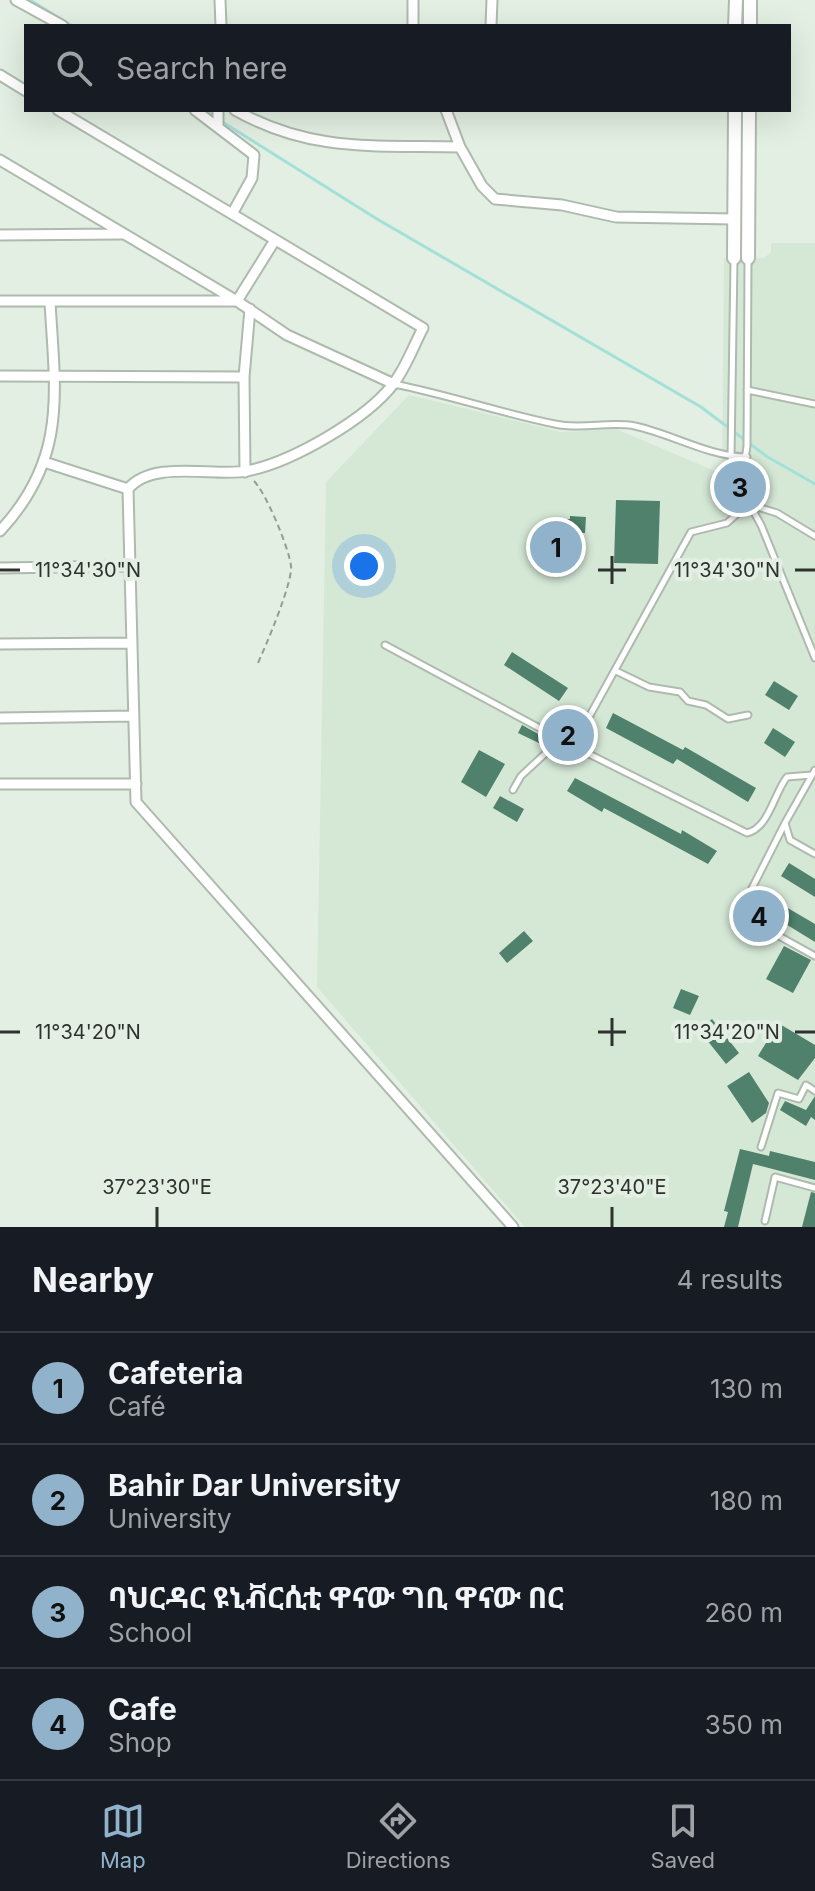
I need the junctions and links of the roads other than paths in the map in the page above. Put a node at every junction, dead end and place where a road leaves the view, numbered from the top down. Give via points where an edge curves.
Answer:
1 (16, 0) edge
2 (220, 0) edge
3 (413, 0) edge
4 (492, 0) edge
5 (736, 0) edge
6 (750, 0) edge
7 (59, 24) edge
8 (221, 24) edge
9 (413, 24) edge
10 (491, 24) edge
11 (735, 24) edge
12 (750, 24) edge
13 (0, 75) edge
14 (24, 90) edge
15 (61, 112) edge
16 (198, 112) edge
17 (218, 112) edge
18 (238, 112) edge
19 (447, 112) edge
20 (735, 112) edge
21 (749, 112) edge
22 (218, 125) junction
23 (460, 147) junction
24 (0, 160) edge
25 (232, 214) junction
26 (734, 219) junction
27 (122, 234) junction
28 (0, 235) edge
29 (275, 240) junction
30 (734, 258) joint
31 (748, 258) joint
32 (0, 301) edge
33 (237, 301) junction
34 (50, 302) junction
35 (250, 309) junction
36 (0, 376) edge
37 (54, 377) junction
38 (244, 377) junction
39 (394, 384) junction
40 (747, 390) junction
41 (815, 404) edge
42 (731, 457) junction
43 (747, 457) junction
44 (44, 462) junction
45 (245, 472) junction
46 (740, 487) junction
47 (128, 489) junction
48 (748, 504) junction
49 (0, 531) edge
50 (815, 536) edge
51 (127, 566) junction
52 (0, 568) edge
53 (130, 643) junction
54 (0, 644) edge
55 (385, 645) dead end
56 (815, 658) edge
57 (616, 671) junction
58 (748, 715) dead end
59 (133, 716) junction
60 (0, 718) edge
61 (561, 739) junction
62 (573, 746) junction
63 (814, 772) edge
64 (0, 784) edge
65 (136, 784) junction
66 (513, 790) dead end
67 (785, 823) junction
68 (815, 854) edge
69 (815, 956) edge
70 (815, 1091) edge
71 (761, 1147) dead end
72 (815, 1188) edge
73 (765, 1221) dead end
74 (513, 1227) edge

1 - 7 street
2 - 8 street
3 - 9 street
4 - 10 street
5 - 11 street
6 - 12 street
13 - 14 street
15 - 25 street
16 - 22 street
17 - 22 street
18 - 23 street via 313,142
19 - 23 street
20 - 26 street
21 - 31 street
22 - 25 street via 254,155 252,178
23 - 26 street via 495,199 616,217
24 - 27 street
25 - 29 street
26 - 30 street
27 - 28 street
27 - 33 street
29 - 33 street
29 - 39 street via 423,328
30 - 42 lane
31 - 40 lane
32 - 34 street
33 - 34 street
33 - 35 street
34 - 37 street
35 - 38 street
35 - 39 street via 329,357
36 - 37 street
37 - 38 street
37 - 44 street via 56,412
38 - 45 street
39 - 42 lane via 559,425 629,425
39 - 45 street via 334,434
40 - 41 lane
40 - 43 lane
42 - 43 lane
42 - 46 lane
43 - 46 lane
44 - 47 street
44 - 49 street via 32,489
45 - 47 street via 171,473 145,477
46 - 48 lane
47 - 51 street
48 - 50 lane via 777,513
48 - 56 lane
48 - 57 lane via 727,523 691,532
51 - 52 street
51 - 53 street
53 - 54 street
53 - 59 street
55 - 61 lane
57 - 58 lane via 649,687 680,692 728,719
57 - 62 lane
59 - 60 street
59 - 65 street
61 - 62 lane
61 - 66 lane
62 - 63 lane via 747,833 764,820 787,777
63 - 67 lane
64 - 65 street
65 - 74 street via 136,802
67 - 68 lane via 790,840
67 - 69 lane via 739,914
70 - 71 lane via 806,1085 799,1099 778,1093
72 - 73 lane via 775,1177

